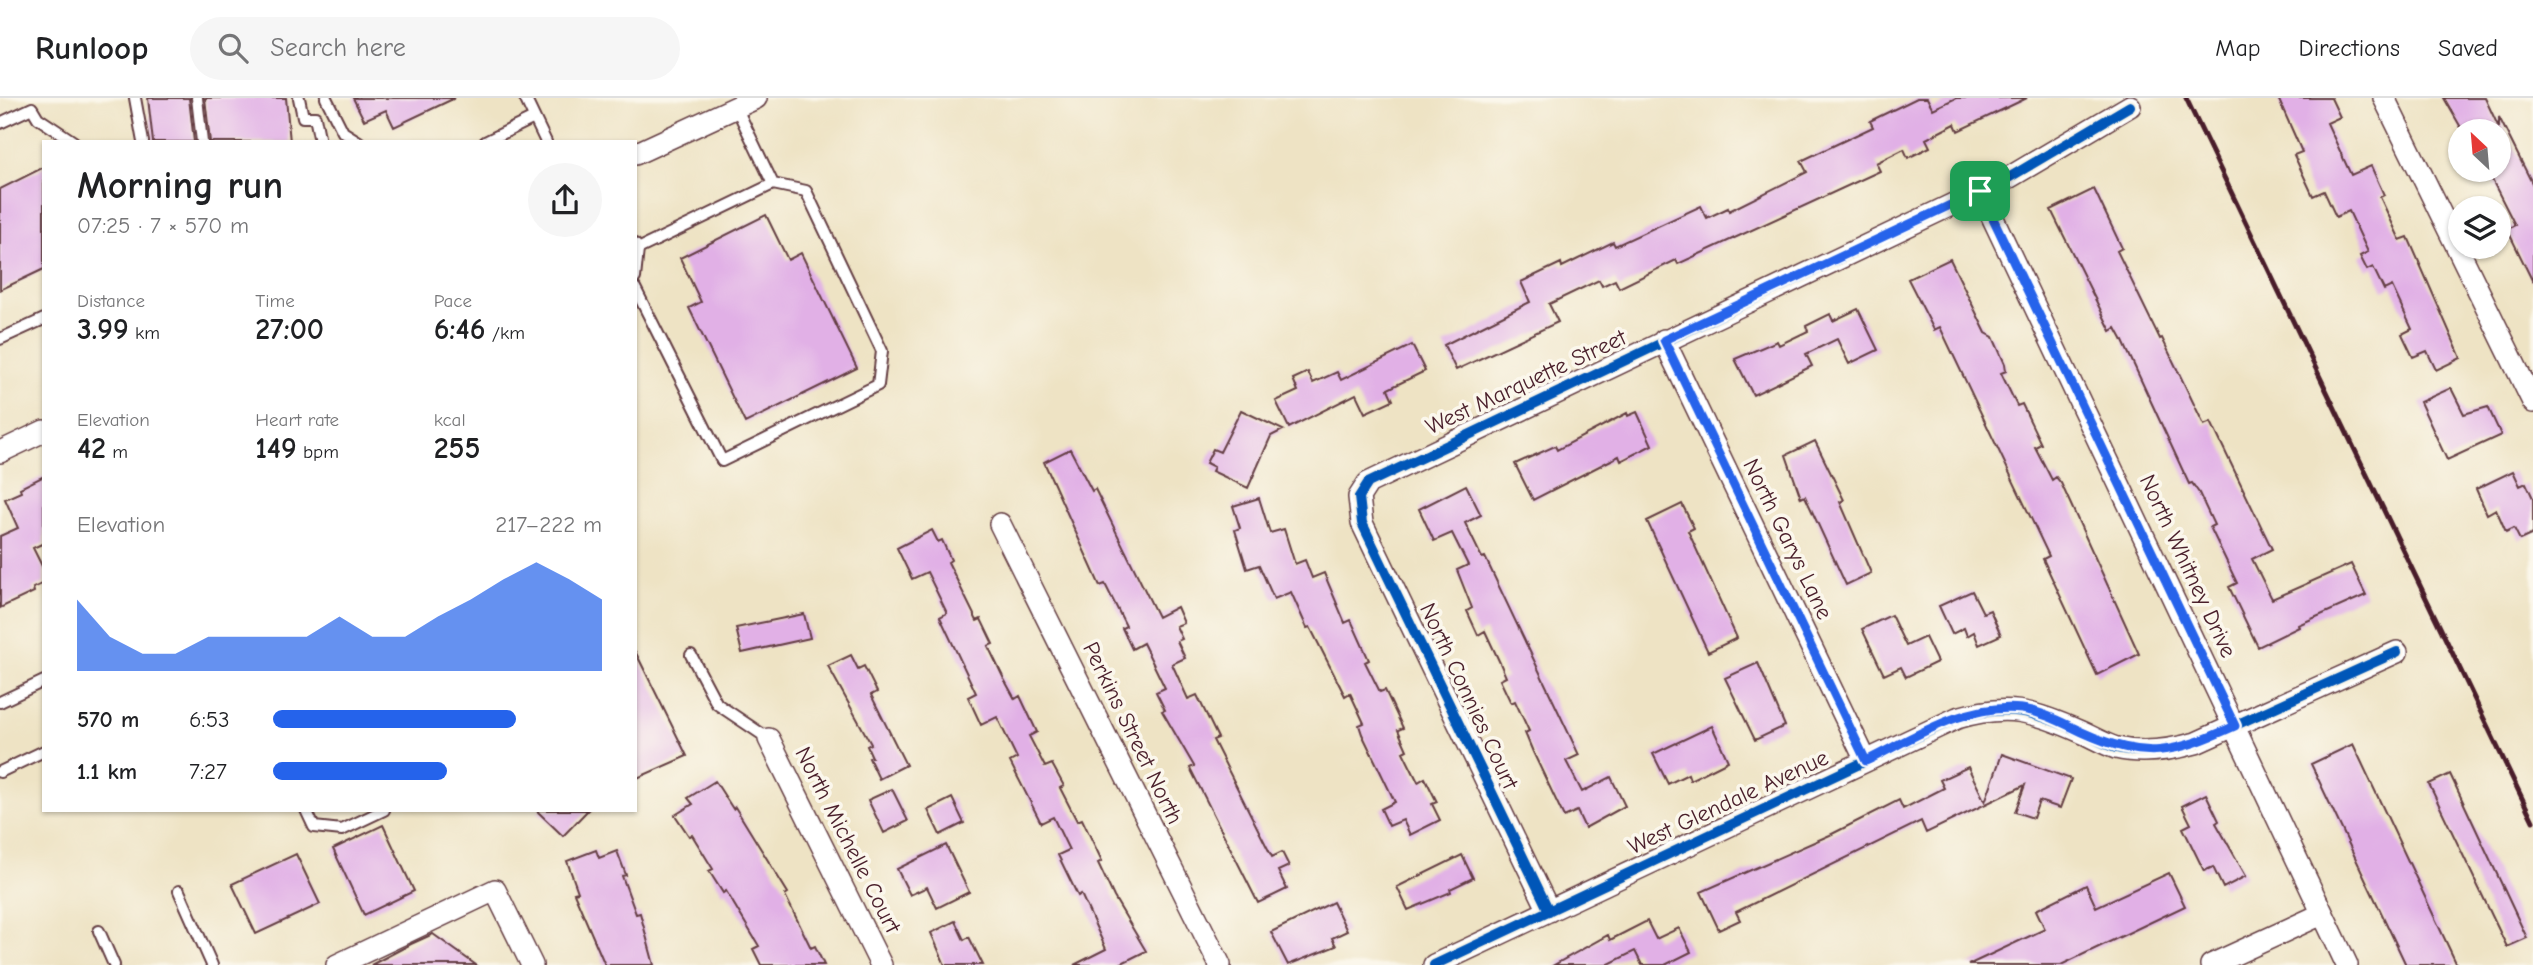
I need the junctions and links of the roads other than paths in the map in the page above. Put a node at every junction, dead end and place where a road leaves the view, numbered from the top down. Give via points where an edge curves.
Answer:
1 (135, 98) edge
2 (197, 98) edge
3 (299, 98) edge
4 (326, 98) edge
5 (524, 98) edge
6 (756, 98) edge
7 (2384, 98) edge
8 (728, 106) edge
9 (2130, 106) dead end
10 (534, 118) junction
11 (0, 123) edge
12 (71, 140) edge
13 (143, 140) edge
14 (202, 140) edge
15 (320, 140) edge
16 (356, 140) edge
17 (489, 140) edge
18 (545, 140) edge
19 (637, 153) edge
20 (774, 184) junction
21 (1980, 191) junction
22 (637, 247) edge
23 (637, 292) edge
24 (42, 320) edge
25 (0, 340) edge
26 (1664, 340) junction
27 (2533, 402) edge
28 (42, 432) edge
29 (0, 452) edge
30 (1359, 497) joint
31 (1000, 524) dead end
32 (2397, 652) dead end
33 (691, 655) dead end
34 (42, 682) edge
35 (0, 702) edge
36 (2235, 726) junction
37 (769, 739) joint
38 (42, 752) edge
39 (1866, 761) junction
40 (0, 772) edge
41 (307, 812) edge
42 (380, 812) edge
43 (179, 891) dead end
44 (1549, 911) junction
45 (2322, 914) junction
46 (99, 931) dead end
47 (114, 965) edge
48 (212, 965) edge
49 (337, 965) edge
50 (532, 965) edge
51 (881, 965) edge
52 (1220, 965) edge
53 (1434, 965) edge
54 (2211, 965) edge
55 (2347, 965) edge

1 - 13 lane
2 - 14 lane
3 - 15 lane via 303,117 315,117
4 - 16 lane via 343,132
5 - 10 lane
6 - 8 street
7 - 27 street
8 - 19 street
8 - 20 lane
9 - 21 street, West Marquette Street via 2046,158
10 - 17 lane
10 - 18 lane
11 - 12 lane via 32,108 38,118
20 - 22 lane
20 - 23 lane via 806,191 882,351 878,385 722,461
21 - 26 street, West Marquette Street
21 - 36 street, North Whitney Drive
24 - 25 lane
26 - 30 street, West Marquette Street via 1385,473 1368,483
26 - 39 street, North Garys Lane
28 - 29 street
30 - 44 street, North Connies Court via 1362,523
31 - 52 street, Perkins Street North
32 - 36 street, West Glendale Avenue
33 - 37 lane via 717,704
34 - 35 lane
36 - 39 street, West Glendale Avenue via 2175,749 2138,750 2116,748 2044,715 1998,709 1957,718
36 - 45 street, North Whitney Drive
37 - 51 street, North Michelle Court
38 - 40 lane
39 - 44 street, West Glendale Avenue
41 - 42 lane via 314,827 342,830
43 - 48 lane
44 - 53 street, West Glendale Avenue
45 - 54 street
45 - 55 street, North Whitney Drive
46 - 47 lane
49 - 50 street via 495,890

